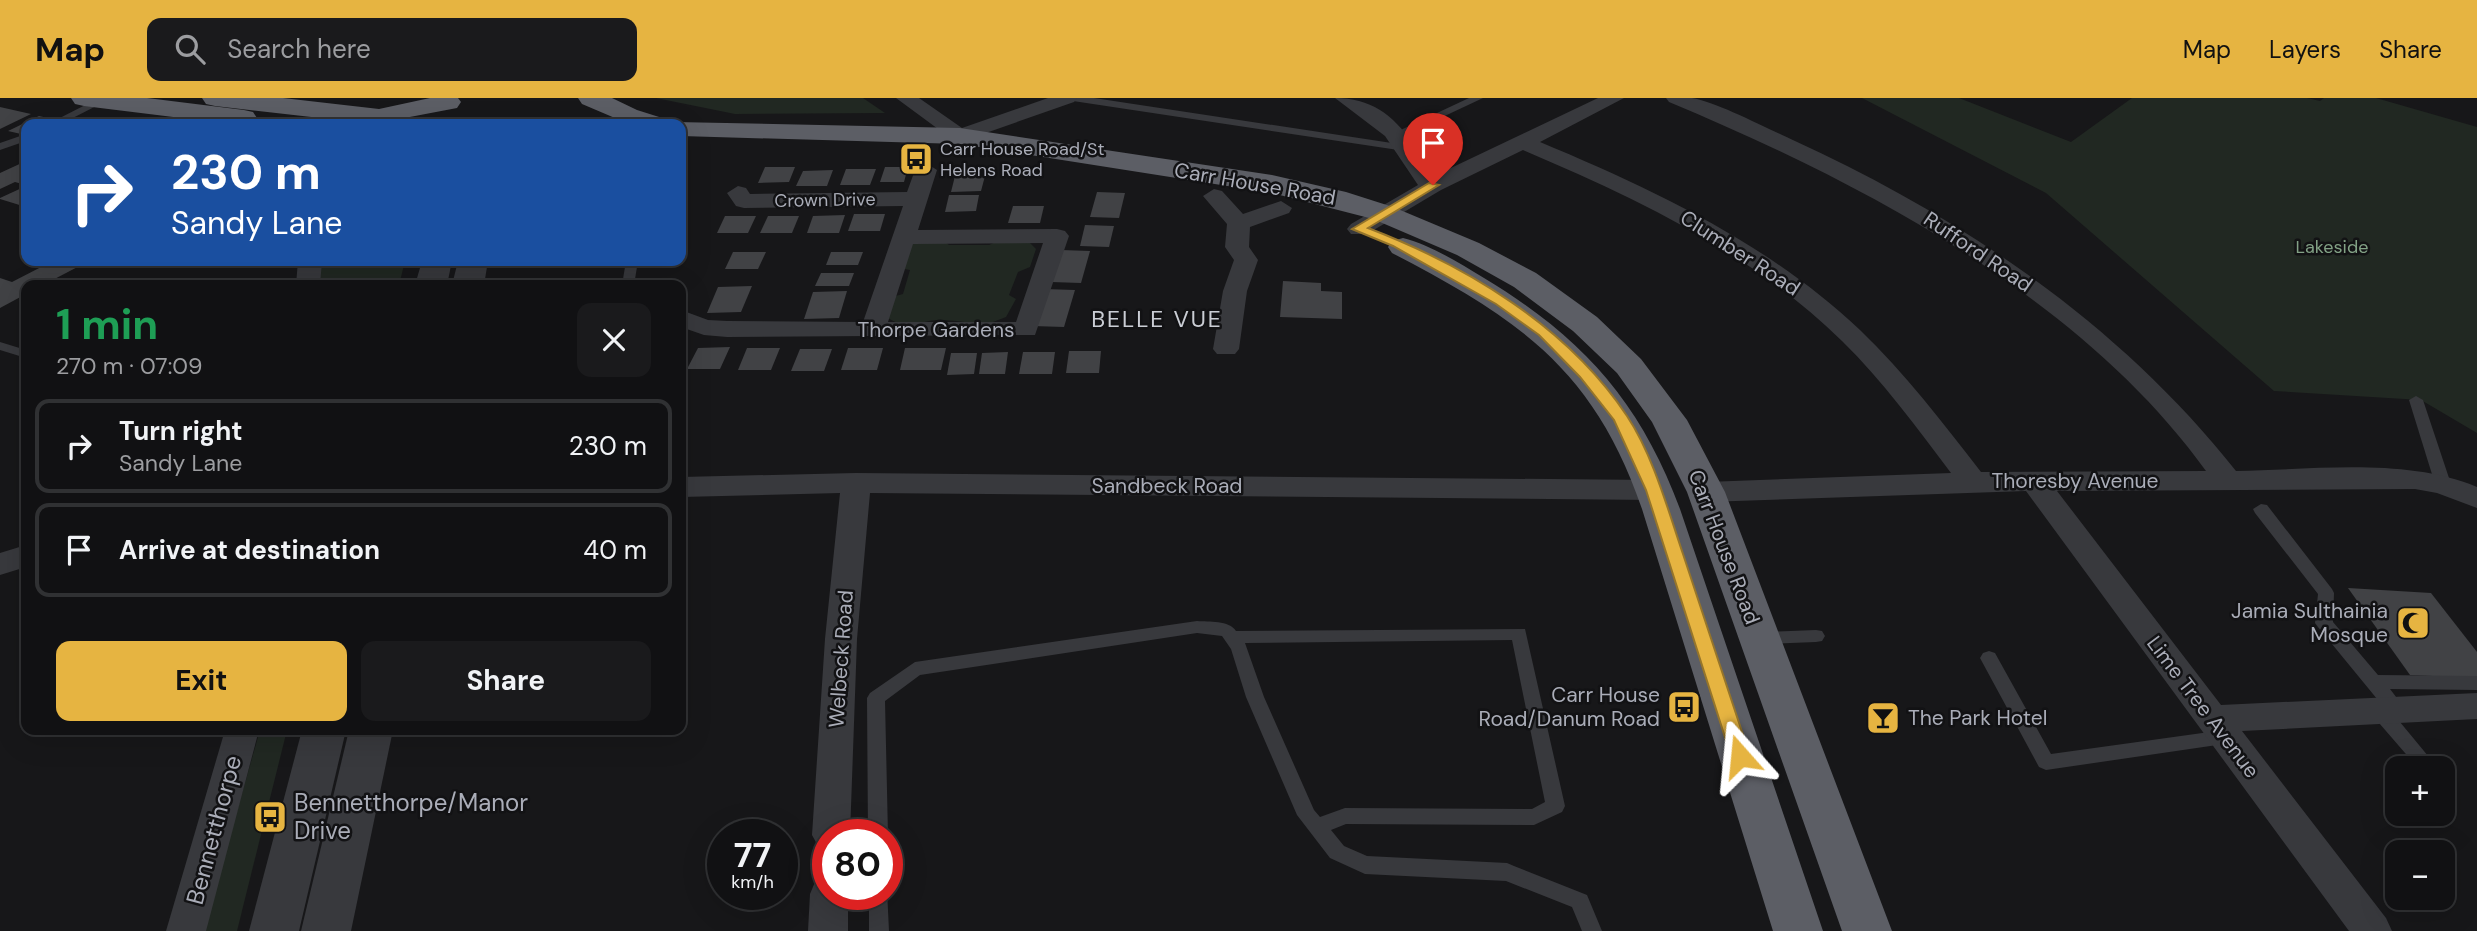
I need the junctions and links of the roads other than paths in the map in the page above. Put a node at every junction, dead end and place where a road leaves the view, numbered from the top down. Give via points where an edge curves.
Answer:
1 (215, 98) edge
2 (583, 98) edge
3 (591, 98) edge
4 (621, 98) edge
5 (1067, 98) edge
6 (1073, 98) edge
7 (1345, 98) edge
8 (1478, 98) edge
9 (1614, 98) edge
10 (1675, 98) edge
11 (94, 99) edge
12 (452, 100) edge
13 (905, 104) edge
14 (63, 119) edge
15 (260, 119) edge
16 (425, 119) edge
17 (583, 119) edge
18 (640, 119) edge
19 (652, 119) edge
20 (686, 128) edge
21 (21, 139) edge
22 (1401, 142) junction
23 (1523, 142) junction
24 (686, 146) edge
25 (964, 146) junction
26 (0, 147) edge
27 (926, 170) dead end
28 (1433, 185) junction
29 (738, 192) dead end
30 (1214, 196) junction
31 (917, 199) junction
32 (1281, 208) junction
33 (1371, 221) junction
34 (1239, 223) junction
35 (904, 237) junction
36 (686, 320) edge
37 (873, 330) junction
38 (0, 346) edge
39 (1226, 349) dead end
40 (21, 352) edge
41 (2416, 400) dead end
42 (2228, 480) junction
43 (1973, 482) junction
44 (856, 483) junction
45 (2035, 483) junction
46 (2443, 484) junction
47 (686, 487) edge
48 (1654, 490) junction
49 (1706, 492) junction
50 (2477, 498) edge
51 (2261, 509) dead end
52 (21, 558) edge
53 (0, 564) edge
54 (1816, 636) dead end
55 (1232, 637) junction
56 (1759, 638) junction
57 (1990, 658) dead end
58 (2477, 683) edge
59 (2383, 701) junction
60 (2477, 706) edge
61 (2218, 728) junction
62 (241, 735) edge
63 (323, 735) edge
64 (370, 735) edge
65 (2421, 756) edge
66 (832, 819) edge
67 (878, 819) edge
68 (1317, 827) junction
69 (829, 910) edge
70 (879, 910) edge
71 (186, 931) edge
72 (274, 931) edge
73 (326, 931) edge
74 (828, 931) edge
75 (879, 931) edge
76 (1592, 931) edge
77 (1798, 931) edge
78 (1867, 931) edge
79 (2372, 931) edge

1 - 12 highway via 379,117
2 - 17 highway
3 - 18 highway
4 - 19 highway
5 - 25 street via 1012,118
6 - 22 lane
7 - 22 street via 1373,113
8 - 22 lane
9 - 23 street
10 - 42 street, Rufford Road via 1844,171 1973,245 2111,352 2184,423
11 - 14 lane
11 - 15 highway
12 - 16 highway
13 - 25 street
20 - 25 highway, Carr House Road
21 - 26 lane
22 - 28 street via 1417,176
23 - 28 street
23 - 43 street, Clumber Road via 1643,193 1759,260 1801,291 1900,387
24 - 25 highway, Carr House Road via 906,151
25 - 30 highway, Carr House Road
25 - 33 highway, Carr House Road via 1272,184 1336,198
27 - 31 street
28 - 33 street
29 - 31 street, Crown Drive via 744,201
30 - 32 highway, Carr House Road
30 - 34 street
31 - 35 street
32 - 33 highway, Carr House Road
32 - 34 street
33 - 48 highway, Carr House Road via 1397,244 1456,274 1544,332 1621,418
33 - 49 highway, Carr House Road via 1468,249 1525,280 1585,324 1629,366 1669,420
34 - 39 street via 1237,247 1246,260 1235,291
35 - 37 street
35 - 37 street, Thorpe Gardens via 1057,236 1026,330
36 - 37 street, Thorpe Gardens via 716,328
38 - 40 lane
41 - 46 lane
42 - 45 street, Thoresby Avenue
42 - 46 street, Thoresby Avenue via 2415,479
43 - 45 street, Thoresby Avenue
43 - 49 street, Thoresby Avenue
44 - 47 street, Sandbeck Road
44 - 48 street, Sandbeck Road
44 - 66 street, Welbeck Road via 841,639
45 - 61 street, Lime Tree Avenue
46 - 50 street, Thoresby Avenue
48 - 77 highway, Carr House Road
49 - 56 highway, Carr House Road
51 - 59 lane via 2326,593 2324,623
52 - 53 street
54 - 56 lane
55 - 67 lane via 1227,630 1197,627 907,673 876,698
55 - 68 lane via 1307,815
55 - 68 lane via 1520,634 1555,806 1534,817 1345,816
56 - 78 highway, Carr House Road
57 - 61 lane via 2046,762
58 - 59 lane
59 - 60 street
59 - 61 street
59 - 65 lane
61 - 79 street, Lime Tree Avenue
62 - 71 street, Bennetthorpe
63 - 72 street
64 - 73 street
68 - 76 lane via 1337,852 1365,865 1507,872 1580,901
69 - 74 street
70 - 75 lane

